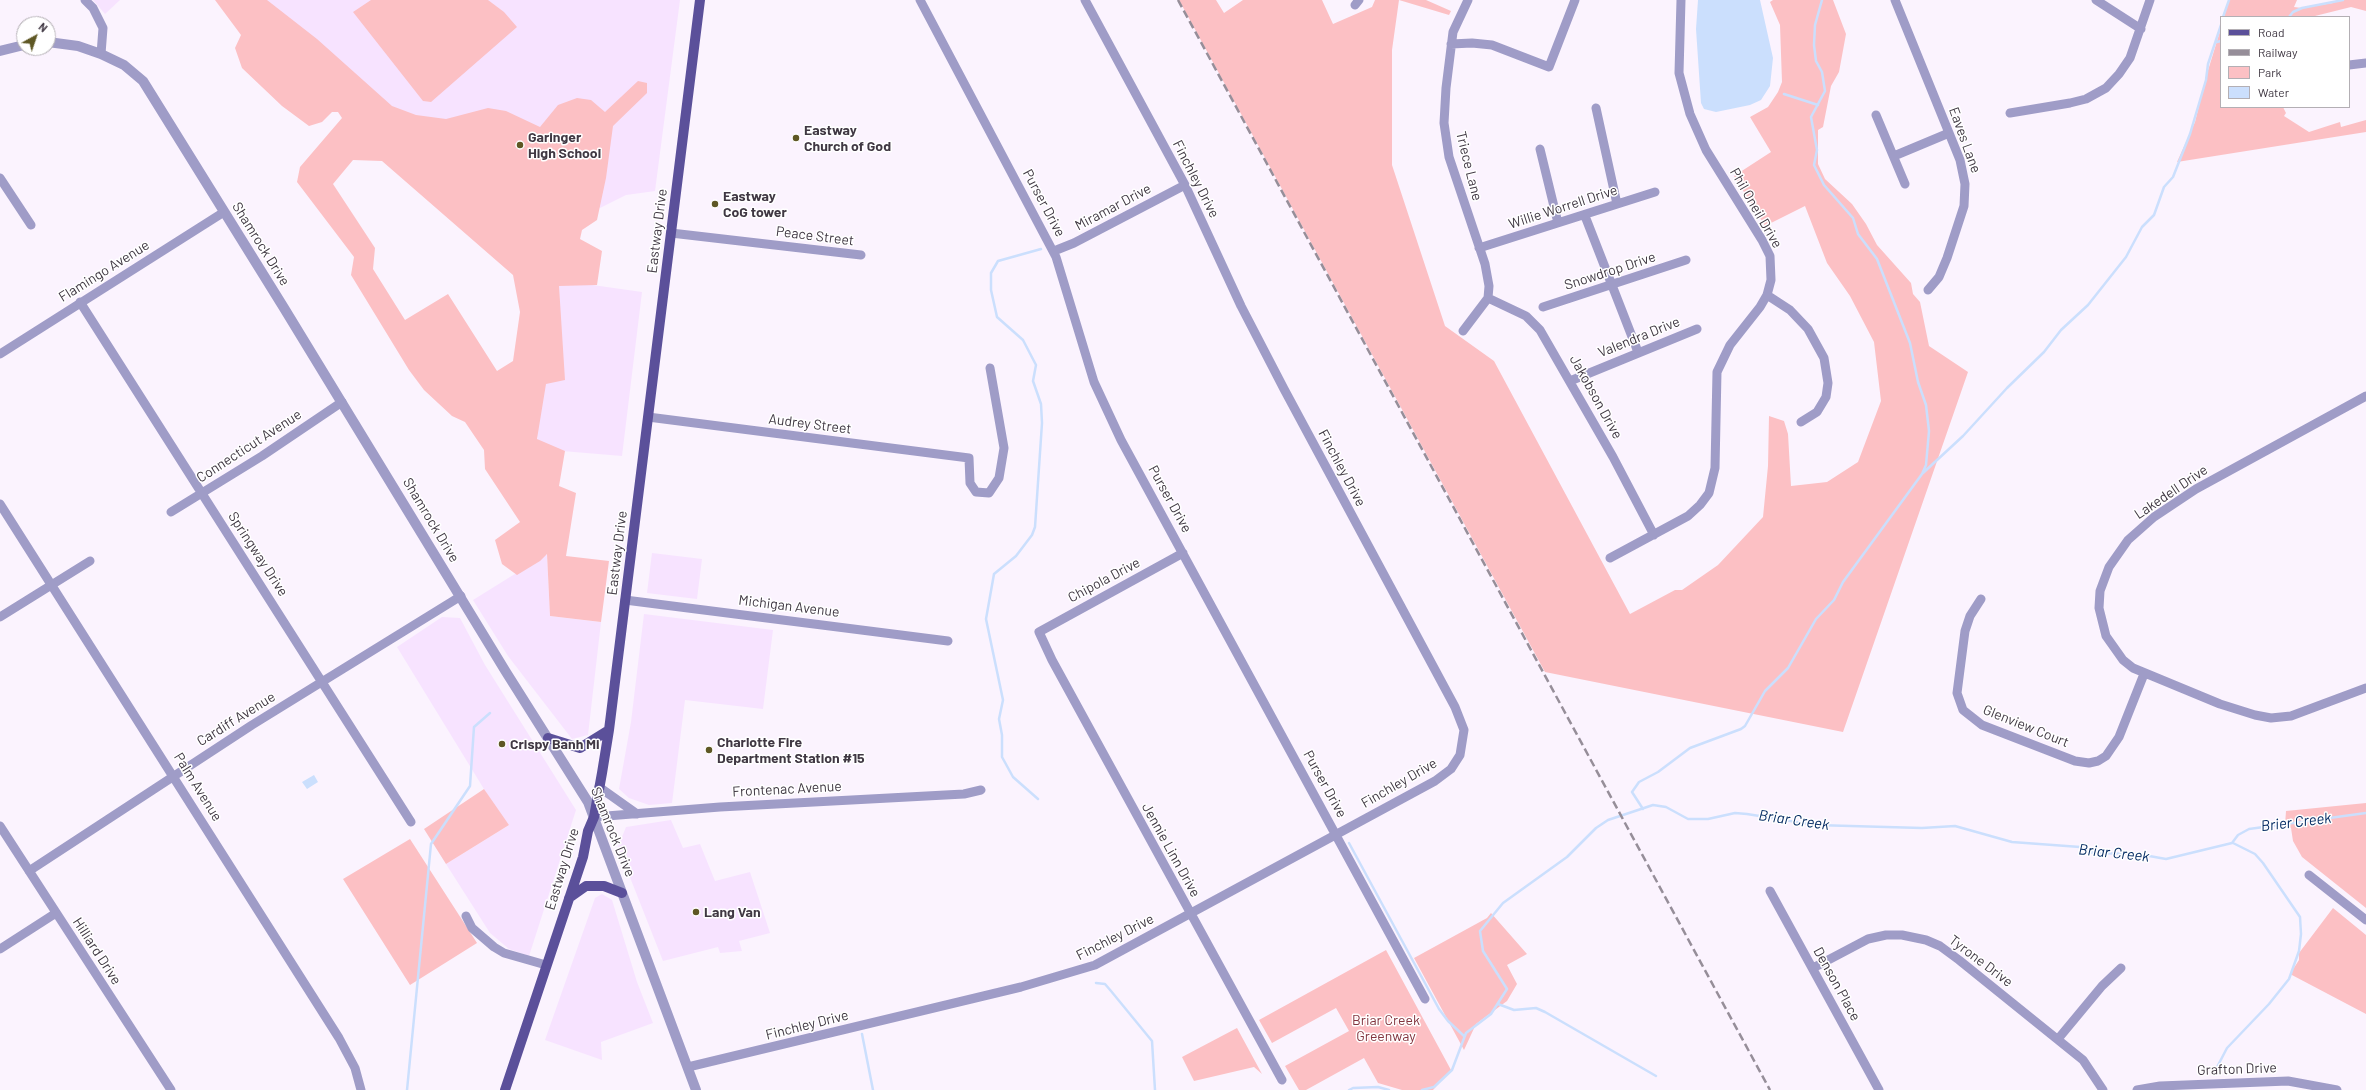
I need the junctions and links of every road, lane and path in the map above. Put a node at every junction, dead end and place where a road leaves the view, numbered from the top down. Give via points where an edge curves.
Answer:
1 (85, 0) edge
2 (920, 0) edge
3 (1084, 0) edge
4 (1468, 0) edge
5 (1575, 0) edge
6 (1681, 0) edge
7 (1895, 0) edge
8 (2096, 0) edge
9 (2150, 0) edge
10 (701, 2) edge
11 (2141, 29) junction
12 (56, 43) edge
13 (1451, 44) junction
14 (16, 47) edge
15 (0, 51) edge
16 (102, 54) junction
17 (2366, 63) edge
18 (2350, 65) edge
19 (1596, 108) dead end
20 (2010, 113) dead end
21 (1876, 115) dead end
22 (1948, 133) junction
23 (1540, 149) dead end
24 (1894, 156) junction
25 (0, 178) edge
26 (1905, 184) dead end
27 (1185, 185) junction
28 (1655, 192) dead end
29 (1617, 204) junction
30 (224, 212) junction
31 (1585, 216) junction
32 (1558, 223) junction
33 (31, 225) dead end
34 (671, 233) junction
35 (1479, 248) junction
36 (1054, 251) junction
37 (861, 256) dead end
38 (1686, 260) dead end
39 (1612, 285) junction
40 (1928, 290) dead end
41 (1767, 295) junction
42 (1488, 298) junction
43 (80, 302) junction
44 (1543, 308) dead end
45 (1697, 329) dead end
46 (1463, 331) dead end
47 (1638, 352) junction
48 (0, 354) edge
49 (990, 368) dead end
50 (1570, 380) junction
51 (2366, 396) edge
52 (342, 402) junction
53 (648, 417) junction
54 (1801, 422) dead end
55 (202, 492) junction
56 (0, 504) edge
57 (171, 512) dead end
58 (1654, 534) junction
59 (1183, 553) junction
60 (1610, 558) dead end
61 (90, 561) dead end
62 (51, 584) junction
63 (461, 596) junction
64 (1981, 599) dead end
65 (625, 600) junction
66 (0, 617) edge
67 (1039, 632) joint
68 (948, 641) dead end
69 (2144, 674) junction
70 (322, 681) junction
71 (2366, 688) edge
72 (609, 730) junction
73 (548, 738) junction
74 (174, 775) junction
75 (599, 787) junction
76 (981, 790) dead end
77 (637, 814) junction
78 (594, 817) junction
79 (411, 822) dead end
80 (0, 826) edge
81 (1337, 835) junction
82 (29, 871) junction
83 (2309, 875) dead end
84 (1770, 890) dead end
85 (622, 893) junction
86 (569, 898) junction
87 (56, 913) junction
88 (1190, 914) junction
89 (466, 916) dead end
90 (2366, 920) edge
91 (0, 949) edge
92 (546, 965) junction
93 (1813, 968) junction
94 (2121, 968) dead end
95 (1425, 999) dead end
96 (2058, 1039) junction
97 (688, 1067) junction
98 (1282, 1080) dead end
99 (171, 1090) edge
100 (361, 1090) edge
101 (505, 1090) edge
102 (696, 1090) edge
103 (1879, 1090) edge
104 (2103, 1090) edge
105 (2137, 1090) edge
106 (2337, 1090) edge

1 - 16 street via 93,8 103,28
2 - 36 street, Purser Drive
3 - 27 street, Finchley Drive
4 - 13 street, Triece Lane via 1457,20
5 - 13 street via 1549,67 1492,45
6 - 41 street, Phil Oneil Drive via 1678,51 1684,95 1706,150 1770,256 1771,280
7 - 22 street, Eaves Lane
8 - 11 street
9 - 11 street
10 - 34 main road, Eastway Drive
11 - 20 street via 2125,67 2106,88 2070,103
12 - 16 street, Shamrock Drive via 78,46
13 - 35 street, Triece Lane via 1444,106 1446,140 1461,197
14 - 15 street
16 - 30 street, Shamrock Drive via 124,65 143,81
17 - 18 street
19 - 29 street
21 - 24 street
22 - 24 street
22 - 40 street, Eaves Lane via 1964,173 1966,195 1943,270
23 - 32 street
24 - 26 street
25 - 33 street
27 - 36 street, Miramar Drive
27 - 81 street, Finchley Drive via 1244,313 1455,707 1464,730 1460,755 1444,775
28 - 29 street, Willie Worrell Drive
29 - 31 street, Willie Worrell Drive
30 - 43 street, Flamingo Avenue
30 - 52 street, Shamrock Drive
31 - 32 street, Willie Worrell Drive
31 - 39 street
32 - 35 street, Willie Worrell Drive
34 - 37 street, Peace Street
34 - 53 main road, Eastway Drive
35 - 42 street, Triece Lane via 1488,276
36 - 59 street, Purser Drive via 1089,366 1106,411
38 - 39 street, Snowdrop Drive
39 - 44 street, Snowdrop Drive
39 - 47 street
41 - 54 street via 1790,310 1808,329 1824,358 1828,383 1826,397 1817,412
41 - 58 street, Phil Oneil Drive via 1730,345 1717,372 1715,468 1709,493 1688,516
42 - 46 street
42 - 50 street, Jakobson Drive via 1516,310 1534,322 1551,345
43 - 48 street, Flamingo Avenue
43 - 55 street, Springway Drive
45 - 47 street, Valendra Drive
47 - 50 street, Valendra Drive
49 - 53 street, Audrey Street via 1004,448 999,478 989,493 976,492 970,483 969,458
50 - 58 street, Jakobson Drive
51 - 69 street, Lakedell Drive via 2196,489 2154,517 2128,540 2102,582 2099,598 2100,619 2111,645 2123,660
52 - 55 street, Connecticut Avenue
52 - 63 street, Shamrock Drive
53 - 65 main road, Eastway Drive
55 - 57 street, Connecticut Avenue
55 - 70 street, Springway Drive
56 - 62 street, Palm Avenue
58 - 60 street, Phil Oneil Drive
59 - 67 street, Chipola Drive
59 - 81 street, Purser Drive
61 - 62 street
62 - 66 street
62 - 74 street, Palm Avenue
63 - 70 street, Cardiff Avenue
63 - 73 street, Shamrock Drive
64 - 69 street, Glenview Court via 1970,616 1965,631 1957,694 1963,710 1982,724 2075,761 2098,761 2106,756 2116,743
65 - 68 street, Michigan Avenue
65 - 72 main road, Eastway Drive
67 - 88 street, Jennie Linn Drive
69 - 71 street, Lakedell Drive via 2238,710 2271,718 2291,716
70 - 74 street, Cardiff Avenue
70 - 79 street, Springway Drive
72 - 73 main road via 580,748
72 - 75 main road, Eastway Drive
73 - 78 street, Shamrock Drive via 579,785
74 - 82 street, Cardiff Avenue
74 - 100 street, Palm Avenue via 339,1038 355,1068
75 - 77 street
75 - 78 main road, Eastway Drive
76 - 77 street, Frontenac Avenue via 964,794
77 - 78 street, Frontenac Avenue
78 - 85 street, Shamrock Drive
78 - 86 main road, Eastway Drive
80 - 82 street, Hilliard Drive
81 - 88 street, Finchley Drive
81 - 95 street, Purser Drive
82 - 87 street, Hilliard Drive
83 - 90 street
84 - 93 street, Denson Place
85 - 86 main road via 604,886 586,886
85 - 97 street, Shamrock Drive
86 - 92 main road, Eastway Drive
87 - 91 street
87 - 99 street, Hilliard Drive
88 - 97 street, Finchley Drive via 1079,971
88 - 98 street, Jennie Linn Drive
89 - 92 street via 472,928 494,947 504,953
92 - 101 main road, Eastway Drive
93 - 96 street, Tyrone Drive via 1868,939 1902,935 1926,940 1940,946 1959,960
93 - 103 street, Denson Place
94 - 96 street via 2102,986
96 - 104 street, Tyrone Drive via 2089,1067
97 - 102 street, Shamrock Drive
105 - 106 street, Grafton Drive via 2160,1086 2288,1081

